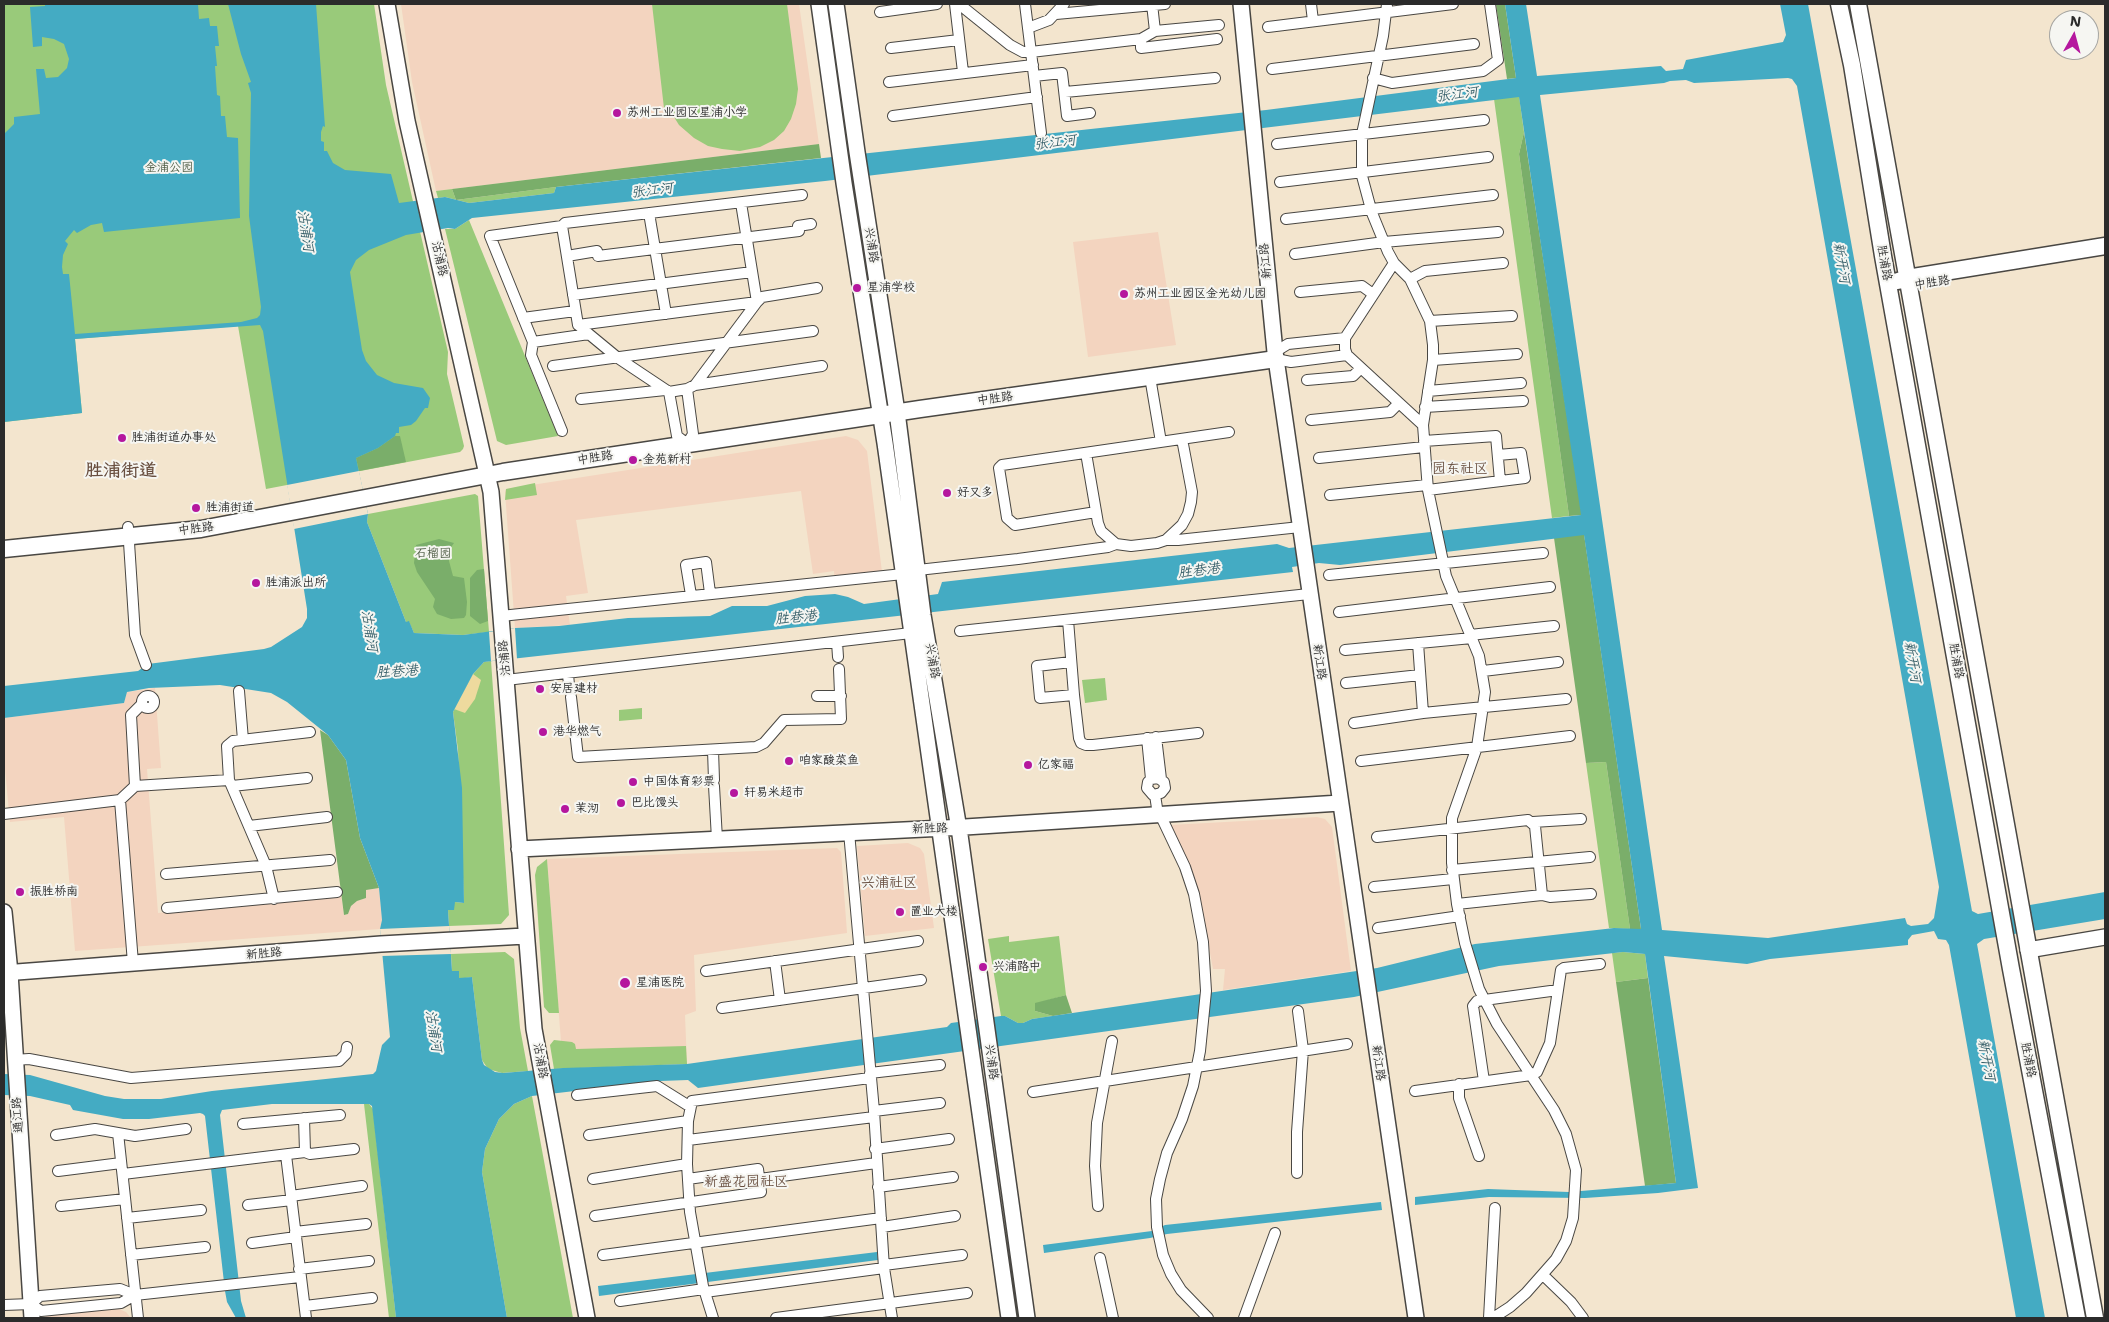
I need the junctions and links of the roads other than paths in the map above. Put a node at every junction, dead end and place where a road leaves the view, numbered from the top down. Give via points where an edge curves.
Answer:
1 (388, 4) edge
2 (819, 4) edge
3 (836, 4) edge
4 (937, 4) edge
5 (955, 4) edge
6 (959, 4) edge
7 (1025, 4) edge
8 (1064, 4) edge
9 (1152, 4) edge
10 (1165, 4) edge
11 (1241, 4) edge
12 (1311, 4) edge
13 (1453, 4) edge
14 (1490, 4) edge
15 (1839, 4) edge
16 (1858, 4) edge
17 (1387, 8) edge
18 (880, 12) dead end
19 (1056, 14) junction
20 (1313, 21) junction
21 (1219, 24) dead end
22 (1268, 27) dead end
23 (1028, 28) junction
24 (1155, 31) junction
25 (1141, 39) junction
26 (1217, 39) dead end
27 (959, 40) junction
28 (1474, 44) dead end
29 (891, 48) dead end
30 (1031, 52) junction
31 (1378, 55) junction
32 (1032, 64) junction
33 (1272, 69) dead end
34 (962, 72) junction
35 (1034, 76) junction
36 (1215, 78) dead end
37 (1374, 78) junction
38 (889, 82) dead end
39 (1064, 92) junction
40 (1036, 97) junction
41 (1090, 114) dead end
42 (893, 116) dead end
43 (1484, 120) dead end
44 (1041, 132) dead end
45 (1362, 134) junction
46 (1277, 144) dead end
47 (1488, 157) dead end
48 (1362, 172) junction
49 (1280, 182) dead end
50 (802, 195) dead end
51 (1493, 196) dead end
52 (741, 203) junction
53 (1370, 209) junction
54 (649, 213) junction
55 (1286, 219) dead end
56 (811, 224) dead end
57 (562, 226) junction
58 (1498, 232) dead end
59 (746, 237) junction
60 (1384, 242) junction
61 (2105, 246) edge
62 (655, 248) junction
63 (1295, 254) dead end
64 (2105, 255) edge
65 (567, 256) junction
66 (1394, 263) junction
67 (1503, 263) dead end
68 (752, 272) junction
69 (1410, 279) junction
70 (1908, 282) junction
71 (661, 284) junction
72 (1888, 285) junction
73 (817, 288) dead end
74 (1300, 292) dead end
75 (1374, 294) junction
76 (573, 295) junction
77 (757, 302) junction
78 (575, 311) junction
79 (666, 314) junction
80 (1512, 316) dead end
81 (523, 318) junction
82 (1430, 322) junction
83 (578, 325) junction
84 (813, 331) dead end
85 (589, 334) junction
86 (1345, 338) junction
87 (533, 342) junction
88 (726, 343) junction
89 (1517, 354) dead end
90 (1275, 355) junction
91 (1347, 355) junction
92 (618, 358) junction
93 (1433, 360) junction
94 (553, 366) dead end
95 (822, 366) dead end
96 (1361, 368) junction
97 (1150, 377) junction
98 (1306, 380) dead end
99 (1521, 383) dead end
100 (691, 387) junction
101 (667, 391) junction
102 (1428, 391) junction
103 (581, 400) dead end
104 (1523, 401) dead end
105 (1399, 403) junction
106 (1425, 407) junction
107 (897, 408) junction
108 (880, 410) junction
109 (1311, 420) dead end
110 (1423, 425) junction
111 (562, 431) dead end
112 (1229, 432) dead end
113 (686, 438) junction
114 (1182, 439) junction
115 (1161, 442) junction
116 (1424, 444) junction
117 (1086, 453) junction
118 (1498, 456) junction
119 (1319, 458) dead end
120 (486, 470) junction
121 (1500, 481) junction
122 (1428, 487) junction
123 (1330, 495) dead end
124 (1096, 512) junction
125 (1300, 527) junction
126 (128, 532) junction
127 (4, 539) edge
128 (1166, 540) junction
129 (1116, 544) junction
130 (4, 548) edge
131 (1543, 553) dead end
132 (1442, 558) junction
133 (918, 570) junction
134 (1329, 575) dead end
135 (909, 583) junction
136 (1550, 587) dead end
137 (710, 593) junction
138 (1309, 594) junction
139 (691, 595) junction
140 (1455, 598) junction
141 (1339, 612) dead end
142 (916, 616) junction
143 (1068, 620) junction
144 (502, 623) junction
145 (1554, 626) dead end
146 (960, 631) dead end
147 (911, 634) junction
148 (1471, 636) junction
149 (837, 642) junction
150 (1418, 642) junction
151 (1345, 650) dead end
152 (838, 657) dead end
153 (1071, 662) junction
154 (1558, 662) dead end
155 (146, 665) dead end
156 (839, 669) dead end
157 (1483, 671) junction
158 (1420, 675) junction
159 (506, 680) junction
160 (1346, 684) dead end
161 (239, 692) dead end
162 (1074, 695) junction
163 (817, 696) dead end
164 (841, 696) junction
165 (571, 697) dead end
166 (1566, 699) dead end
167 (142, 704) dead end
168 (1483, 707) junction
169 (1423, 713) junction
170 (1354, 722) dead end
171 (310, 732) dead end
172 (1198, 733) dead end
173 (1570, 736) dead end
174 (1151, 738) junction
175 (244, 740) junction
176 (1477, 748) junction
177 (713, 750) junction
178 (1362, 761) dead end
179 (307, 778) dead end
180 (1156, 779) junction
181 (230, 783) junction
182 (135, 786) junction
183 (1158, 794) junction
184 (120, 800) junction
185 (1340, 803) junction
186 (4, 814) edge
187 (1162, 815) junction
188 (327, 817) dead end
189 (1581, 819) dead end
190 (1533, 822) junction
191 (249, 826) junction
192 (959, 827) junction
193 (939, 828) junction
194 (1452, 828) junction
195 (850, 832) junction
196 (1377, 837) dead end
197 (717, 839) junction
198 (519, 849) junction
199 (1590, 857) dead end
200 (330, 860) dead end
201 (1539, 861) junction
202 (266, 866) junction
203 (166, 874) dead end
204 (1453, 874) junction
205 (1374, 887) dead end
206 (337, 892) dead end
207 (1591, 894) dead end
208 (1542, 895) junction
209 (274, 899) junction
210 (1457, 904) junction
211 (167, 908) dead end
212 (4, 912) edge
213 (1460, 916) junction
214 (1378, 928) dead end
215 (525, 936) junction
216 (2105, 938) edge
217 (918, 941) dead end
218 (859, 949) junction
219 (2028, 950) junction
220 (775, 961) junction
221 (133, 963) junction
222 (1600, 964) dead end
223 (706, 971) dead end
224 (7, 973) edge
225 (922, 980) dead end
226 (863, 988) junction
227 (1558, 990) junction
228 (1484, 998) junction
229 (780, 1000) junction
230 (722, 1008) dead end
231 (1298, 1011) dead end
232 (1112, 1041) dead end
233 (1347, 1044) dead end
234 (347, 1047) dead end
235 (1303, 1050) junction
236 (940, 1065) dead end
237 (1197, 1066) junction
238 (15, 1067) junction
239 (870, 1072) junction
240 (1531, 1075) junction
241 (1104, 1081) junction
242 (1484, 1081) junction
243 (1459, 1084) junction
244 (1415, 1091) dead end
245 (1033, 1092) dead end
246 (577, 1095) dead end
247 (940, 1103) dead end
248 (690, 1106) junction
249 (874, 1114) junction
250 (340, 1115) dead end
251 (304, 1118) junction
252 (688, 1121) junction
253 (243, 1124) dead end
254 (186, 1129) dead end
255 (118, 1133) junction
256 (56, 1135) dead end
257 (589, 1135) dead end
258 (949, 1139) dead end
259 (688, 1140) junction
260 (354, 1149) dead end
261 (875, 1149) junction
262 (305, 1152) junction
263 (286, 1155) junction
264 (1479, 1156) dead end
265 (876, 1163) junction
266 (687, 1164) junction
267 (122, 1168) junction
268 (58, 1171) dead end
269 (1297, 1173) dead end
270 (952, 1177) dead end
271 (593, 1178) dead end
272 (760, 1178) junction
273 (688, 1179) junction
274 (362, 1186) dead end
275 (878, 1187) junction
276 (291, 1198) junction
277 (125, 1199) junction
278 (690, 1203) junction
279 (248, 1205) dead end
280 (61, 1206) dead end
281 (1098, 1206) dead end
282 (1495, 1208) dead end
283 (201, 1210) dead end
284 (595, 1216) dead end
285 (955, 1216) dead end
286 (127, 1218) junction
287 (881, 1222) junction
288 (366, 1224) dead end
289 (1275, 1233) dead end
290 (295, 1235) junction
291 (694, 1242) junction
292 (252, 1243) dead end
293 (205, 1247) dead end
294 (131, 1255) junction
295 (603, 1255) dead end
296 (962, 1255) dead end
297 (1100, 1258) dead end
298 (369, 1261) dead end
299 (884, 1266) junction
300 (299, 1273) junction
301 (1543, 1275) junction
302 (704, 1289) junction
303 (967, 1293) dead end
304 (135, 1295) junction
305 (372, 1298) dead end
306 (620, 1301) dead end
307 (889, 1304) junction
308 (4, 1305) edge
309 (305, 1306) junction
310 (31, 1311) edge
311 (138, 1318) edge
312 (306, 1318) edge
313 (587, 1318) edge
314 (713, 1318) edge
315 (776, 1318) edge
316 (892, 1318) edge
317 (1009, 1318) edge
318 (1027, 1318) edge
319 (1113, 1318) edge
320 (1208, 1318) edge
321 (1244, 1318) edge
322 (1416, 1318) edge
323 (1489, 1318) edge
324 (1493, 1318) edge
325 (1583, 1318) edge
326 (2077, 1318) edge
327 (2094, 1318) edge

1 - 120 street, 沽浦路 via 407,121
2 - 108 street, 兴浦路
3 - 107 street, 兴浦路
4 - 18 street
5 - 27 street
6 - 30 street via 1010,45 1023,52
7 - 23 street
8 - 19 street
9 - 10 street
9 - 19 street
9 - 24 street
11 - 90 street, 新江路
12 - 20 street
13 - 17 street
14 - 37 street via 1498,60 1483,71 1392,83
15 - 72 main road, 胜浦路
16 - 70 main road, 胜浦路
17 - 20 street
17 - 31 street
19 - 23 street via 1038,26
20 - 22 street
21 - 24 street
23 - 30 street
24 - 25 street
25 - 26 street via 1141,48
25 - 30 street
27 - 29 street
27 - 34 street
28 - 31 street
30 - 32 street
31 - 33 street
31 - 37 street
32 - 34 street
32 - 35 street
34 - 38 street
35 - 39 street via 1062,73
35 - 40 street
36 - 39 street
37 - 45 street
39 - 41 street via 1067,116
40 - 42 street
40 - 44 street
43 - 45 street
45 - 46 street
45 - 48 street
47 - 48 street
48 - 49 street
48 - 53 street
50 - 52 street
51 - 53 street
52 - 54 street
52 - 59 street
53 - 55 street
53 - 60 street
54 - 57 street via 565,223
54 - 62 street
56 - 59 street via 798,226 799,231
57 - 65 street
57 - 81 street via 490,236
58 - 60 street
59 - 62 street
59 - 68 street
60 - 63 street
60 - 66 street
61 - 70 main road, 中胜路
62 - 65 street via 598,256 597,251
62 - 71 street
64 - 70 main road, 中胜路
65 - 76 street
66 - 69 street
66 - 75 street
67 - 69 street via 1425,271
68 - 71 street
68 - 77 street
69 - 82 street
70 - 72 main road, 中胜路
70 - 219 main road, 胜浦路
71 - 76 street
71 - 79 street
72 - 326 main road, 胜浦路
73 - 77 street via 762,297
74 - 75 street via 1362,286
75 - 86 street
76 - 78 street
77 - 79 street
77 - 88 street
78 - 81 street
78 - 83 street
79 - 83 street
80 - 82 street
81 - 87 street
82 - 93 street
83 - 85 street
84 - 88 street
85 - 87 street
85 - 92 street
86 - 90 street via 1288,344
86 - 91 street
87 - 111 street via 531,355
88 - 92 street
88 - 100 street
89 - 93 street
90 - 91 street via 1291,362
90 - 97 main road, 中胜路
90 - 107 main road, 中胜路
90 - 125 street, 新江路
91 - 96 street
92 - 94 street
92 - 101 street
93 - 102 street
95 - 100 street
96 - 98 street via 1353,376
96 - 105 street
97 - 107 main road, 中胜路
97 - 115 street
99 - 102 street
100 - 101 street
100 - 113 street
101 - 103 street
101 - 113 street
102 - 106 street
104 - 106 street
105 - 109 street via 1390,412
105 - 110 street
106 - 110 street
107 - 108 main road, 中胜路
107 - 133 street, 兴浦路
108 - 113 main road, 中胜路
108 - 135 street, 兴浦路
110 - 116 street
112 - 114 street
113 - 120 main road, 中胜路
114 - 115 street
114 - 128 street via 1191,502 1182,525
115 - 117 street
116 - 118 street via 1496,436
116 - 119 street
116 - 122 street
117 - 124 street
117 - 124 street via 1002,465 998,474 1007,518 1014,525
118 - 121 street
118 - 121 street via 1521,453 1525,478
120 - 126 main road, 中胜路 via 363,492 201,529
120 - 144 street, 沽浦路 via 491,492
121 - 122 street
122 - 123 street
122 - 132 street
124 - 129 street via 1102,531
125 - 128 street
125 - 138 street, 新江路
126 - 127 main road, 中胜路
126 - 130 main road, 中胜路
126 - 155 street via 135,635
128 - 129 street via 1131,546
129 - 133 street
131 - 132 street
132 - 134 street
132 - 140 street
133 - 135 street, 兴浦路
135 - 137 street via 844,580
135 - 142 street, 兴浦路
136 - 140 street
137 - 139 street
137 - 139 street via 706,562 686,565
138 - 143 street
138 - 185 street, 新江路
139 - 144 street
140 - 141 street
140 - 148 street
142 - 147 street, 兴浦路
142 - 192 street, 兴浦路
143 - 146 street
143 - 153 street
144 - 159 street, 沽浦路
145 - 148 street
147 - 149 street
147 - 193 street, 兴浦路
148 - 150 street
148 - 157 street
149 - 152 street
149 - 159 street via 569,679
150 - 151 street
150 - 158 street
153 - 162 street
153 - 162 street via 1037,666 1040,698
154 - 157 street
156 - 164 street
157 - 168 street
158 - 160 street
158 - 169 street
159 - 198 street, 沽浦路
161 - 175 street
162 - 174 street via 1081,743
163 - 164 street
164 - 177 street via 841,718 784,720 764,743 756,747
165 - 177 street via 578,757
166 - 168 street
167 - 182 street via 131,715
168 - 169 street
168 - 176 street
169 - 170 street
171 - 175 street
172 - 174 street
173 - 176 street
174 - 180 street
175 - 181 street via 233,741 227,746
176 - 178 street
176 - 194 street via 1452,818
177 - 197 street
179 - 181 street
180 - 183 street via 1165,785
180 - 183 street via 1148,782 1147,788 1150,793
181 - 182 street
181 - 191 street
182 - 184 street
183 - 187 street
184 - 186 street
184 - 221 street
185 - 187 street, 新胜路
185 - 322 street, 新江路
187 - 192 street, 新胜路
187 - 237 street via 1185,867 1203,942 1206,991
188 - 191 street
189 - 190 street
190 - 194 street
190 - 201 street
191 - 202 street
192 - 193 street, 新胜路
192 - 318 street, 兴浦路
193 - 195 street, 新胜路
193 - 317 street, 兴浦路
194 - 196 street
194 - 204 street
195 - 197 street, 新胜路
195 - 218 street
197 - 198 street, 新胜路
198 - 215 street, 沽浦路
199 - 201 street
200 - 202 street
201 - 204 street
201 - 208 street
202 - 203 street
202 - 209 street
204 - 205 street
204 - 210 street
206 - 209 street
207 - 208 street via 1550,898
208 - 210 street
209 - 211 street
210 - 213 street
212 - 224 street, 通江路
213 - 214 street
213 - 228 street via 1473,974
215 - 221 street, 新胜路
215 - 313 street, 沽浦路 via 534,1028
216 - 219 street
217 - 218 street
218 - 220 street
218 - 226 street
219 - 327 main road, 胜浦路
220 - 223 street
220 - 229 street
221 - 224 street, 新胜路
222 - 227 street via 1564,968 1559,974
224 - 238 street, 通江路
225 - 226 street
226 - 229 street
226 - 239 street
227 - 228 street
227 - 240 street via 1550,1043 1537,1072
228 - 240 street
228 - 242 street via 1473,1006
229 - 230 street
231 - 235 street
232 - 241 street
233 - 235 street
234 - 238 street via 346,1054 339,1061 131,1078 29,1059
235 - 237 street
235 - 269 street
236 - 239 street
237 - 241 street
237 - 320 street via 1160,1179 1156,1198 1157,1227 1171,1274 1181,1290
238 - 310 street, 通江路
239 - 248 street via 692,1101
239 - 249 street
240 - 242 street
240 - 301 street via 1566,1134 1573,1155 1576,1187 1566,1241
241 - 245 street
241 - 281 street via 1097,1123 1095,1166
242 - 243 street
243 - 244 street
243 - 264 street via 1459,1098
246 - 248 street via 657,1086
247 - 249 street
248 - 252 street
249 - 259 street
249 - 261 street
250 - 251 street
251 - 253 street
251 - 262 street
252 - 257 street
252 - 259 street
254 - 255 street via 134,1136
255 - 256 street via 95,1129
255 - 267 street
258 - 261 street
259 - 266 street
260 - 262 street
261 - 265 street
262 - 263 street
263 - 267 street via 208,1164
263 - 276 street
265 - 272 street
265 - 275 street
266 - 271 street
266 - 273 street
267 - 268 street
267 - 277 street
270 - 275 street
272 - 273 street via 758,1169
272 - 278 street via 761,1192
273 - 278 street
274 - 276 street
275 - 287 street
276 - 279 street
276 - 290 street
277 - 280 street
277 - 286 street
278 - 284 street
278 - 291 street
282 - 323 street
283 - 286 street
285 - 287 street
286 - 294 street
287 - 291 street
287 - 299 street
288 - 290 street
289 - 321 street
290 - 292 street
290 - 300 street
291 - 295 street
291 - 302 street
293 - 294 street
294 - 304 street
296 - 299 street
297 - 319 street
298 - 300 street
299 - 302 street
299 - 307 street
300 - 304 street via 242,1284
300 - 309 street
301 - 324 street via 1510,1307
301 - 325 street
302 - 306 street
302 - 314 street
303 - 307 street
304 - 310 street via 121,1303
304 - 310 street via 114,1289 40,1296
304 - 311 street
305 - 309 street
307 - 315 street
307 - 316 street
308 - 310 street
309 - 312 street

